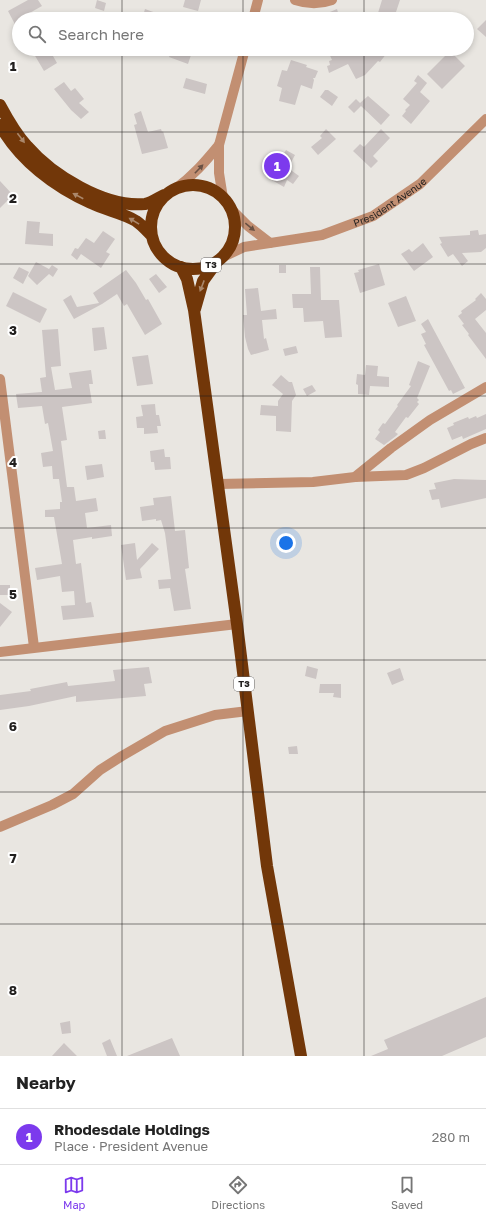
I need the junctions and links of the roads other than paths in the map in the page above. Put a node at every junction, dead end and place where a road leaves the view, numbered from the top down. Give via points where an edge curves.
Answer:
1 (258, 0) edge
2 (295, 0) edge
3 (332, 0) edge
4 (255, 12) edge
5 (243, 56) edge
6 (0, 105) edge
7 (486, 119) edge
8 (0, 124) edge
9 (219, 145) junction
10 (172, 191) junction
11 (224, 198) junction
12 (232, 210) junction
13 (152, 236) junction
14 (270, 243) junction
15 (220, 260) junction
16 (181, 268) junction
17 (194, 310) junction
18 (0, 384) edge
19 (486, 388) edge
20 (486, 438) edge
21 (355, 477) junction
22 (218, 484) junction
23 (237, 624) junction
24 (34, 647) junction
25 (0, 652) edge
26 (248, 711) junction
27 (0, 827) edge
28 (300, 1056) edge

1 - 4 street
2 - 3 street via 324,3
5 - 9 street
6 -> 10 highway, T3 via 11,126 45,164 95,195 117,203 146,204
7 - 14 street, President Avenue via 420,184 373,216 322,235
13 -> 8 highway, T3 via 136,221 84,200 39,171 20,152
10 -> 9 street via 191,177
9 - 11 street via 219,173
10 - 11 highway, T3 via 188,185 201,186 213,190
10 - 13 highway, T3 via 160,201 154,212
11 - 12 highway, T3
12 -> 14 street
12 - 15 highway, T3 via 235,235 231,247
13 - 16 highway, T3 via 162,256
14 - 15 street, President Avenue via 244,247
15 - 16 highway, T3 via 205,268
15 -> 17 highway, T3 via 204,281
16 - 17 highway, T3 via 187,280
17 - 22 highway, T3
18 - 24 street
19 - 21 street via 430,420
20 - 21 street via 406,475
21 - 22 street via 313,482
22 - 23 highway, T3
23 - 24 street
23 - 26 highway, T3
24 - 25 street
26 - 27 street via 215,715 165,732 100,770 72,794
26 - 28 highway, T3 via 267,866

